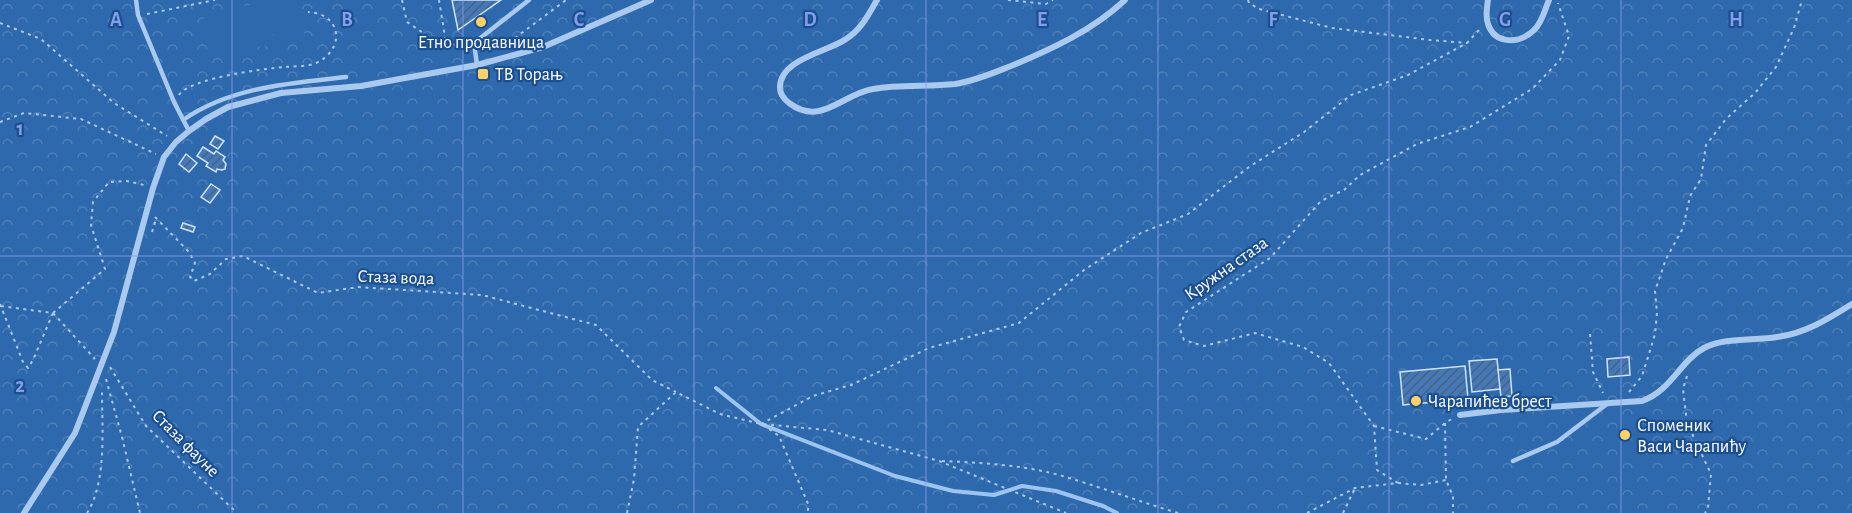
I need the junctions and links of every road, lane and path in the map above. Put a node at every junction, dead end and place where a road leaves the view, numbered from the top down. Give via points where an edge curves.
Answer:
1 (136, 0) edge
2 (215, 0) edge
3 (402, 0) edge
4 (439, 0) edge
5 (530, 0) edge
6 (566, 0) edge
7 (651, 0) edge
8 (877, 0) edge
9 (1008, 0) edge
10 (1053, 0) edge
11 (1125, 0) edge
12 (1248, 0) edge
13 (1488, 0) edge
14 (1549, 0) edge
15 (1557, 0) edge
16 (1802, 0) edge
17 (308, 12) dead end
18 (138, 15) junction
19 (1487, 22) junction
20 (0, 23) edge
21 (1467, 43) junction
22 (503, 48) dead end
23 (447, 49) junction
24 (466, 49) dead end
25 (477, 65) junction
26 (345, 77) dead end
27 (174, 102) junction
28 (183, 120) junction
29 (0, 122) edge
30 (189, 131) junction
31 (176, 142) junction
32 (164, 157) junction
33 (153, 188) junction
34 (147, 209) junction
35 (1852, 304) edge
36 (0, 305) edge
37 (53, 313) junction
38 (1590, 334) dead end
39 (102, 367) junction
40 (1689, 371) dead end
41 (102, 389) dead end
42 (676, 392) junction
43 (1628, 393) dead end
44 (1608, 404) junction
45 (1460, 415) dead end
46 (761, 424) junction
47 (1374, 426) junction
48 (939, 461) junction
49 (1513, 462) dead end
50 (1446, 480) junction
51 (1398, 483) junction
52 (1354, 488) junction
53 (24, 513) edge
54 (87, 513) edge
55 (140, 513) edge
56 (237, 513) edge
57 (627, 513) edge
58 (807, 513) edge
59 (1066, 513) edge
60 (1178, 513) edge
61 (1307, 513) edge
62 (1343, 513) edge
63 (1453, 513) edge
64 (1705, 513) edge

1 - 18 lane
2 - 18 path
3 - 23 path via 407,22
4 - 23 path
5 - 25 lane via 474,43
6 - 22 path
7 - 25 street via 543,47
8 - 11 street via 863,25 846,39 788,69 781,82 784,100 810,112 822,111 871,89 956,84 984,77 1080,34
9 - 10 path via 1046,4
12 - 21 path via 1259,9 1332,28
13 - 19 street
14 - 19 street via 1534,31 1524,37 1502,39
15 - 47 path, Кружна стаза via 1569,36 1560,60 1532,89 1470,127 1417,144 1360,175 1344,190 1322,201 1270,258 1186,312 1179,327 1184,340 1204,346 1255,333 1303,347 1329,363
16 - 43 path via 1776,67 1706,146 1701,179 1690,196 1683,228 1655,291 1655,334 1649,354 1642,376
17 - 27 path via 318,12 334,24 337,34 325,58 314,64 206,81 182,91
18 - 27 lane
19 - 21 path
20 - 31 path via 41,39 114,103
21 - 46 path via 1408,75 1351,95 1188,214 1141,233 1084,270 1019,323 929,348 852,385 813,396
23 - 24 path via 461,41
25 - 30 street via 361,86 280,93 228,107
26 - 28 lane via 267,87 200,108
27 - 28 lane
28 - 30 lane
29 - 32 path via 24,113 81,119
30 - 31 street
31 - 32 street
32 - 33 street
33 - 34 street
33 - 37 path via 127,181 109,182 93,202 92,225 105,268
34 - 39 street
34 - 42 path, Стаза вода via 189,252 195,263 190,277 194,281 210,274 226,259 243,256 318,293 358,287 482,295 597,325 652,380
35 - 44 street via 1799,332 1706,347 1653,397
36 - 37 path
36 - 37 path via 22,362 28,368
37 - 39 path
38 - 44 path via 1593,372
39 - 53 street via 75,433
39 - 55 path
39 - 56 path, Стаза фауне via 108,363 146,426
40 - 64 path via 1683,389 1687,423 1711,474
41 - 54 path via 101,466
42 - 46 path via 720,414
42 - 57 path via 638,427
44 - 45 street
44 - 49 lane via 1557,442
46 - 48 path via 827,429
46 - 58 path via 779,436 809,506
47 - 50 path via 1426,439 1445,423
47 - 51 path via 1377,470
48 - 59 path
48 - 60 path via 1025,467
50 - 51 path via 1421,485
50 - 63 path via 1453,496
51 - 52 path
52 - 61 path
52 - 62 path

